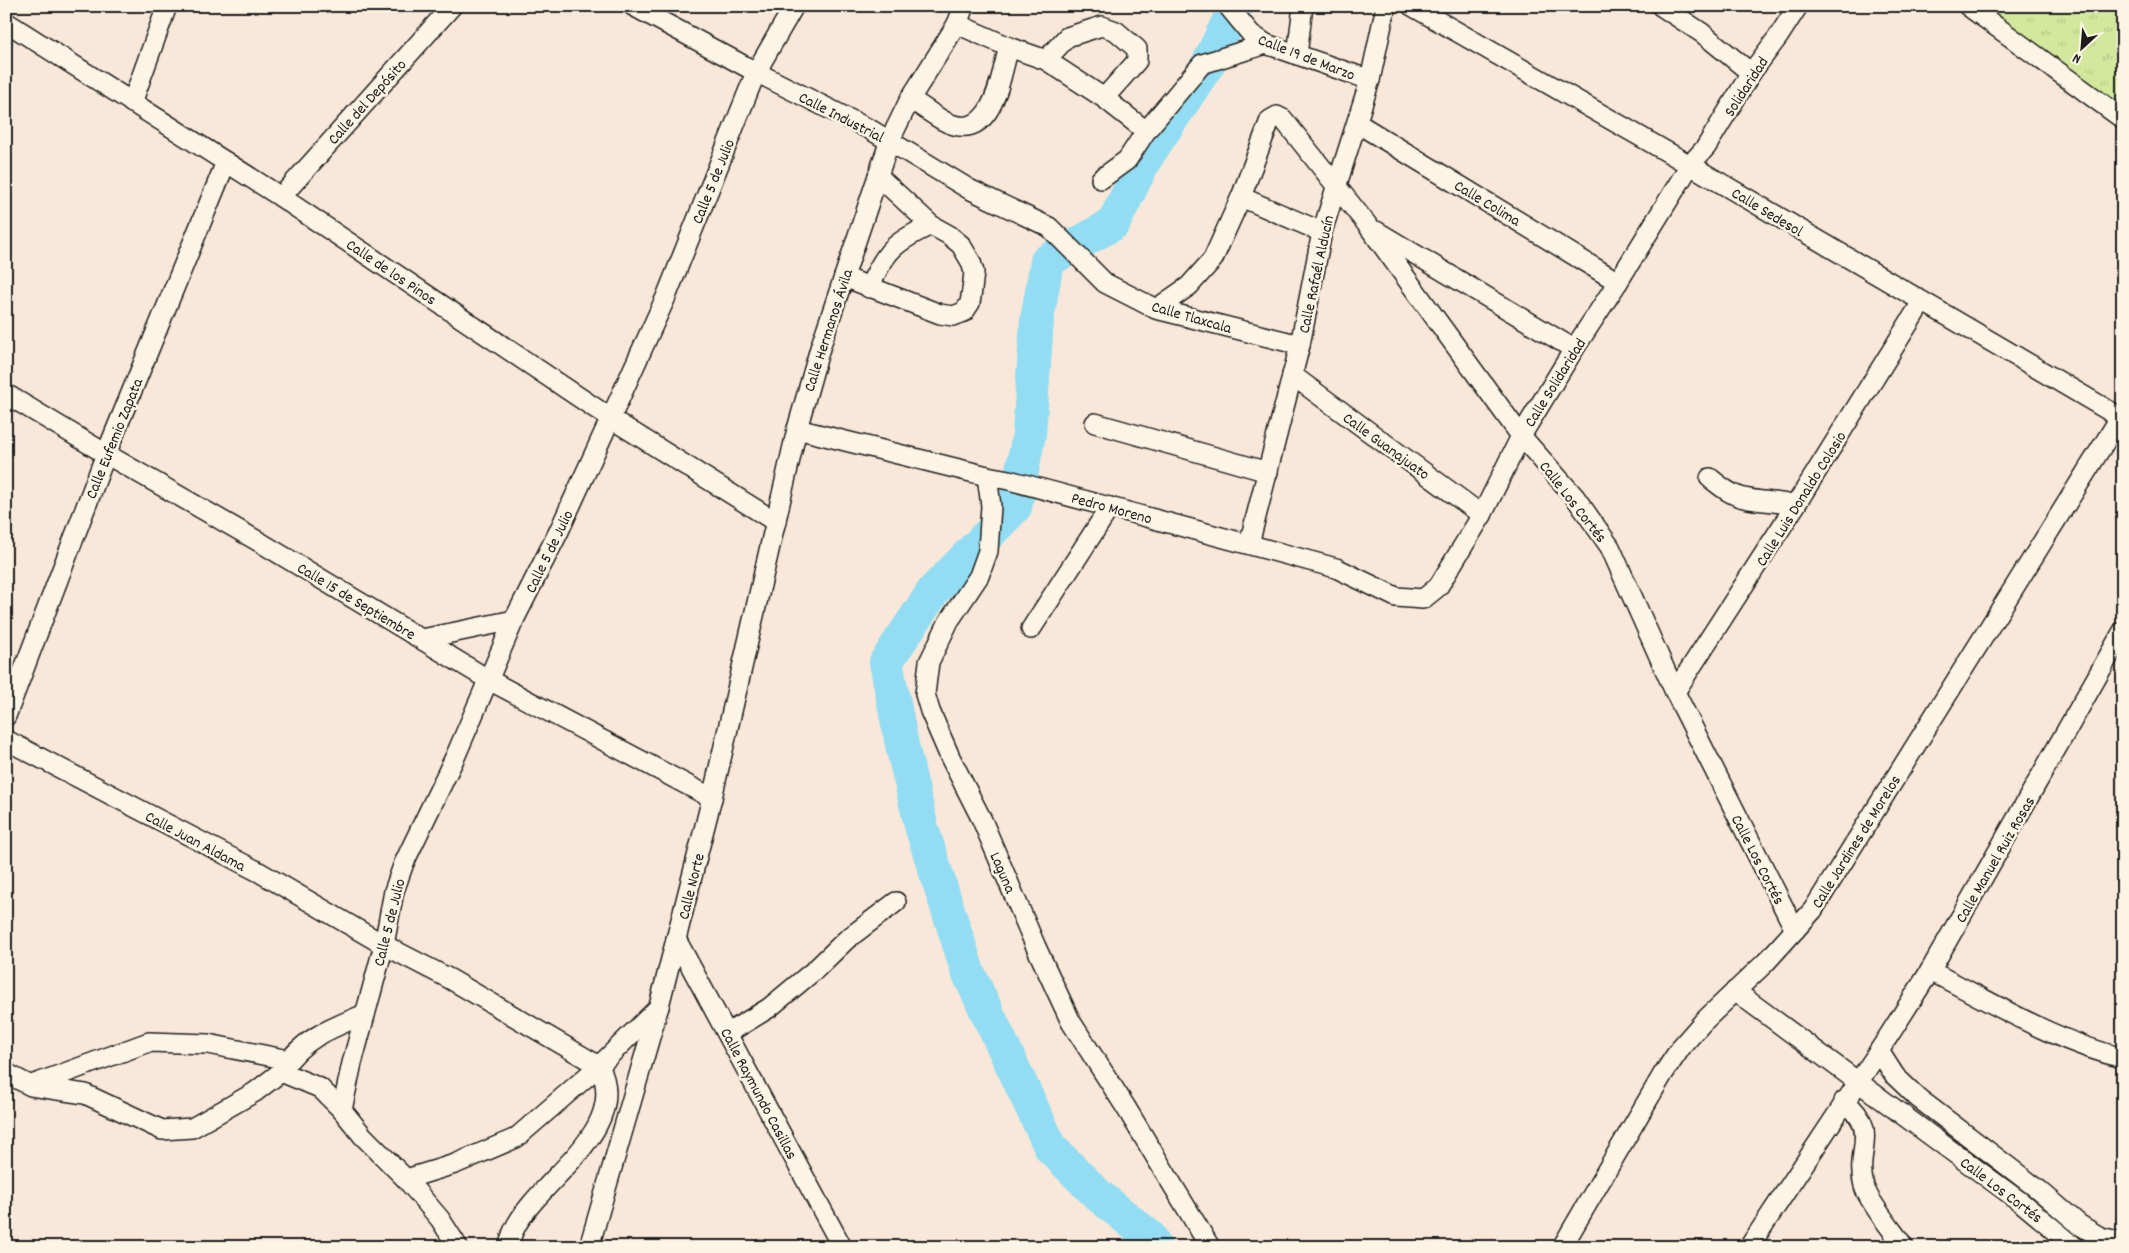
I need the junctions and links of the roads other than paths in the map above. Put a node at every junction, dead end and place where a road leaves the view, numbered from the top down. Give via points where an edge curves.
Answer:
1 (167, 6) edge
2 (452, 6) edge
3 (633, 6) edge
4 (794, 6) edge
5 (964, 6) edge
6 (1228, 6) edge
7 (1303, 6) edge
8 (1386, 6) edge
9 (1412, 6) edge
10 (1661, 6) edge
11 (1798, 6) edge
12 (1968, 6) edge
13 (6, 22) edge
14 (957, 24) junction
15 (1256, 42) junction
16 (1009, 47) junction
17 (1297, 55) junction
18 (1046, 60) junction
19 (756, 72) junction
20 (1751, 73) junction
21 (1370, 80) junction
22 (1104, 98) junction
23 (910, 99) junction
24 (132, 103) junction
25 (2123, 119) edge
26 (1357, 123) junction
27 (1146, 131) junction
28 (890, 140) junction
29 (226, 162) junction
30 (1690, 165) junction
31 (878, 176) junction
32 (1101, 179) dead end
33 (1337, 185) junction
34 (281, 197) junction
35 (1241, 197) junction
36 (931, 225) junction
37 (1049, 227) joint
38 (1369, 227) junction
39 (1322, 232) junction
40 (844, 277) junction
41 (1618, 282) junction
42 (869, 288) junction
43 (1922, 302) junction
44 (1156, 309) junction
45 (1300, 346) junction
46 (1574, 349) junction
47 (1292, 375) junction
48 (6, 394) edge
49 (2122, 416) edge
50 (610, 418) junction
51 (1096, 423) dead end
52 (796, 429) junction
53 (1521, 436) junction
54 (106, 454) junction
55 (1268, 472) junction
56 (987, 476) junction
57 (1710, 478) dead end
58 (1795, 506) junction
59 (1110, 507) junction
60 (1482, 515) junction
61 (776, 522) junction
62 (1249, 544) junction
63 (1423, 599) joint
64 (514, 620) junction
65 (1031, 629) dead end
66 (2123, 631) edge
67 (422, 640) junction
68 (489, 680) junction
69 (1676, 692) junction
70 (6, 716) edge
71 (6, 740) edge
72 (712, 798) junction
73 (896, 902) dead end
74 (1795, 930) junction
75 (676, 939) junction
76 (384, 945) junction
77 (1930, 970) junction
78 (1735, 991) junction
79 (660, 1006) junction
80 (365, 1014) junction
81 (728, 1033) junction
82 (1879, 1051) junction
83 (2123, 1058) edge
84 (285, 1066) junction
85 (599, 1066) junction
86 (6, 1073) edge
87 (1858, 1082) junction
88 (31, 1086) junction
89 (1844, 1100) junction
90 (342, 1110) junction
91 (406, 1179) junction
92 (2100, 1242) edge
93 (2123, 1242) edge
94 (458, 1247) edge
95 (509, 1247) edge
96 (589, 1247) edge
97 (842, 1247) edge
98 (1210, 1247) edge
99 (1562, 1247) edge
100 (1748, 1247) edge
101 (1904, 1247) edge
102 (2075, 1247) edge

1 - 24 street
2 - 34 street, Calle del Depósito
3 - 19 street, Calle Industrial
4 - 19 street, Calle 5 de Julio
5 - 14 street, Calle Hermanos Ávila
6 - 15 street, Calle 19 de Marzo
7 - 17 street
8 - 21 street, Calle Rafaél Alducín
9 - 30 street, Calle Sedesol
10 - 20 street via 1702,33
11 - 20 street, Solidaridad
12 - 25 street
13 - 24 street, Calle de los Pinos
14 - 16 street
14 - 23 street, Calle Hermanos Ávila
15 - 17 street, Calle 19 de Marzo
15 - 27 street via 1202,64
16 - 18 street
16 - 23 street via 991,108 977,124 962,126 947,122
17 - 21 street, Calle 19 de Marzo
18 - 22 street
18 - 22 street via 1067,37 1102,26 1116,31 1137,49 1137,61
19 - 28 street, Calle Industrial
19 - 50 street, Calle 5 de Julio via 666,297
20 - 30 street, Solidaridad via 1714,135
21 - 26 street, Calle Rafaél Alducín
22 - 27 street
23 - 28 street, Calle Hermanos Ávila
24 - 29 street, Calle de los Pinos
26 - 33 street, Calle Rafaél Alducín
26 - 41 street, Calle Colima
27 - 32 street via 1127,160
28 - 31 street, Calle Hermanos Ávila
28 - 37 street, Calle Industrial via 969,189
29 - 34 street, Calle de los Pinos
29 - 54 street, Calle Eufemio Zapata
30 - 41 street, Calle Solidaridad
30 - 43 street, Calle Sedesol
31 - 36 street
31 - 40 street, Calle Hermanos Ávila
33 - 35 street, Calle Los Cortés via 1283,119 1273,117
33 - 38 street, Calle Los Cortés
33 - 39 street, Calle Rafaél Alducín
34 - 50 street, Calle de los Pinos
35 - 39 street
35 - 44 street via 1213,259 1189,286
36 - 42 street via 898,243 886,254
36 - 42 street via 961,245 971,262 974,272 972,290 970,303 964,312 953,316 940,314
37 - 44 street, Calle Tlaxcala via 1105,283
38 - 46 street
38 - 53 street, Calle Los Cortés
39 - 45 street, Calle Rafaél Alducín
40 - 42 street
40 - 52 street, Calle Hermanos Ávila
41 - 46 street, Calle Solidaridad
43 - 49 street, Calle Sedesol
43 - 58 street, Calle Luis Donaldo Colosio
44 - 45 street, Calle Tlaxcala
45 - 47 street, Calle Rafaél Alducín
46 - 53 street, Calle Solidaridad
47 - 55 street, Calle Rafaél Alducín
47 - 60 street, Calle Guanajuato
48 - 54 street, Calle 15 de Septiembre
49 - 74 street, Calle Jardines de Morelos via 1833,880
50 - 61 street, Calle de los Pinos
50 - 64 street, Calle 5 de Julio
51 - 55 street
52 - 56 street, Pedro Moreno
52 - 61 street, Calle Hermanos Ávila
53 - 60 street, Calle Solidaridad
53 - 69 street, Calle Los Cortés via 1575,497 1610,546
54 - 67 street, Calle 15 de Septiembre
54 - 70 street, Calle Eufemio Zapata
55 - 62 street, Calle Rafaél Alducín
56 - 59 street, Pedro Moreno
56 - 98 street, Laguna via 991,506 988,551 979,576 949,621 929,662 925,694 1071,1022
57 - 58 street via 1743,498
58 - 69 street, Calle Luis Donaldo Colosio
59 - 62 street, Pedro Moreno
59 - 65 street
60 - 63 street, Calle Solidaridad via 1438,587
61 - 72 street, Calle Norte
62 - 63 street, Pedro Moreno via 1336,568 1396,597
64 - 67 street
64 - 68 street, Calle 5 de Julio
66 - 77 street, Calle Manuel Ruiz Rosas
67 - 68 street, Calle 15 de Septiembre
68 - 72 street, Calle 15 de Septiembre
68 - 76 street, Calle 5 de Julio via 404,863 394,890
69 - 74 street, Calle Los Cortés
71 - 76 street, Calle Juan Aldama via 259,872
72 - 75 street, Calle Norte
73 - 81 street via 846,940 776,1002
74 - 78 street, Calle Jardines de Morelos
75 - 79 street, Calle Norte
75 - 81 street, Calle Raymundo Casillas
76 - 80 street, Calle 5 de Julio
76 - 85 street, Calle Juan Aldama via 450,979
77 - 82 street, Calle Manuel Ruiz Rosas
77 - 83 street via 2054,1034
78 - 87 street, Calle Los Cortés
78 - 99 street, Calle Jardines de Morelos via 1682,1046
79 - 85 street
79 - 96 street, Calle Norte
80 - 84 street via 314,1037 301,1046
80 - 90 street, Calle 5 de Julio
81 - 97 street, Calle Raymundo Casillas
82 - 87 street, Calle Manuel Ruiz Rosas
82 - 92 street via 1895,1076 1918,1098 2039,1190
84 - 88 street via 208,1044 149,1042
84 - 88 street via 255,1092 192,1128 162,1130 85,1094
84 - 90 street via 320,1088
85 - 91 street via 516,1138 455,1164
85 - 95 street via 606,1088 604,1107 596,1128 526,1211 513,1231
86 - 88 street
87 - 89 street, Calle Manuel Ruiz Rosas
87 - 102 street, Calle Los Cortés via 2022,1203
89 - 100 street, Calle Manuel Ruiz Rosas
89 - 101 street via 1858,1111 1863,1123 1864,1186
90 - 91 street
91 - 94 street via 440,1219
92 - 93 street

